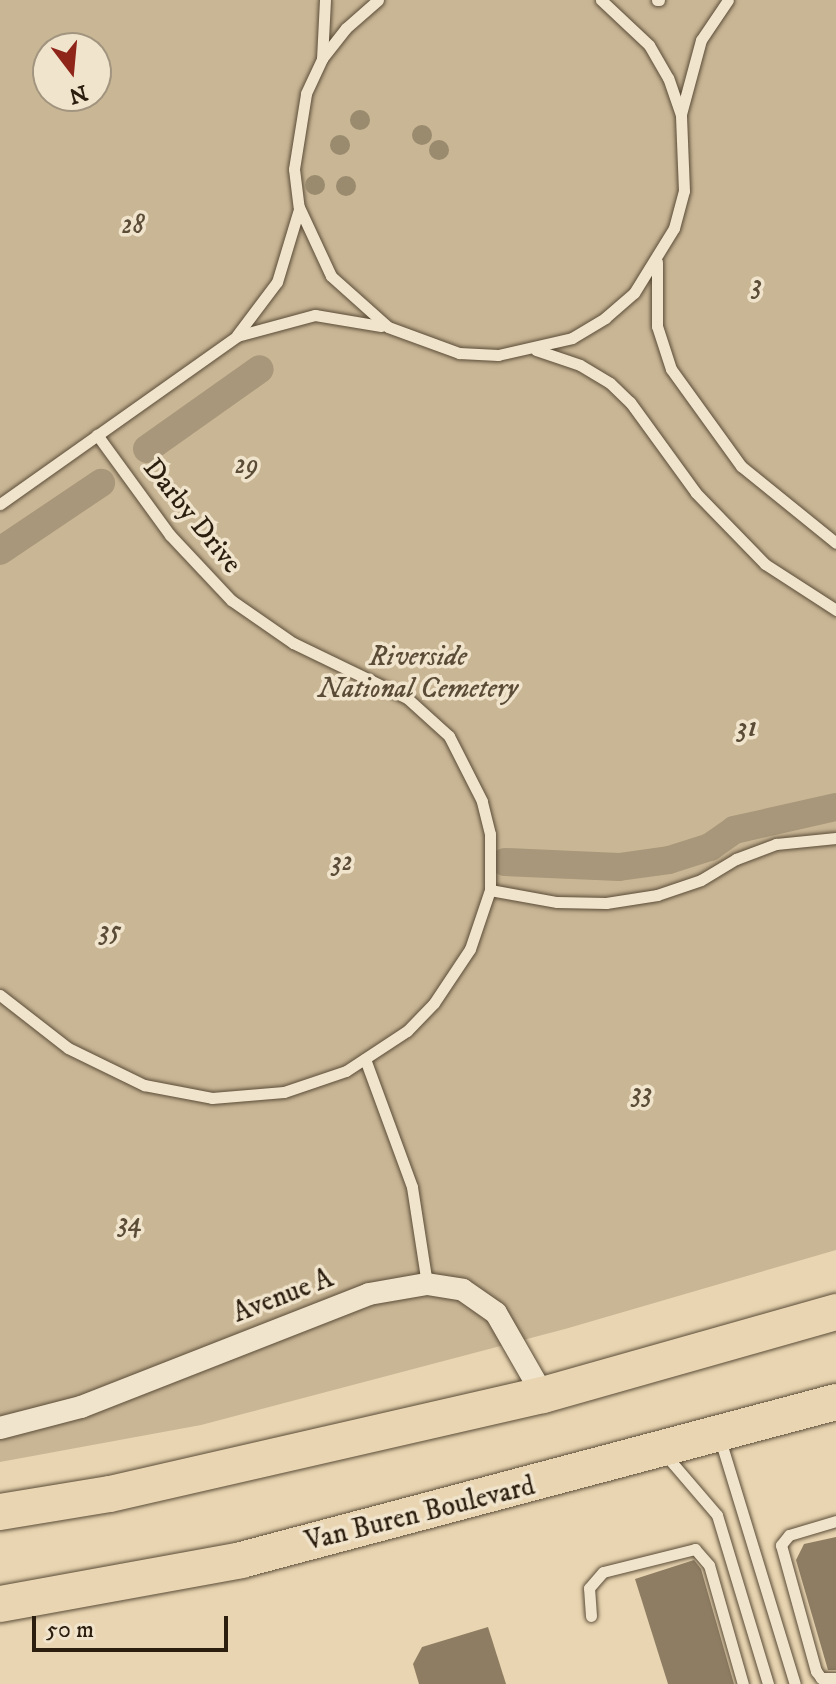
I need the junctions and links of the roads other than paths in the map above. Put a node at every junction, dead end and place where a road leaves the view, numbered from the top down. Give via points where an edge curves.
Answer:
1 (325, 0) edge
2 (378, 0) edge
3 (601, 0) edge
4 (728, 0) edge
5 (322, 59) junction
6 (681, 115) junction
7 (299, 207) junction
8 (657, 262) junction
9 (388, 327) junction
10 (237, 336) junction
11 (535, 350) junction
12 (97, 435) junction
13 (0, 504) edge
14 (836, 543) edge
15 (836, 610) edge
16 (836, 838) edge
17 (490, 890) junction
18 (0, 995) edge
19 (365, 1059) junction
20 (427, 1284) junction
21 (836, 1312) edge
22 (543, 1395) junction
23 (836, 1402) edge
24 (0, 1428) edge
25 (719, 1436) junction
26 (662, 1452) junction
27 (0, 1512) edge
28 (836, 1521) edge
29 (0, 1604) edge
30 (591, 1616) dead end
31 (836, 1678) edge
32 (743, 1684) edge
33 (768, 1684) edge
34 (795, 1684) edge

1 - 5 lane
2 - 5 lane
3 - 6 lane via 649,45
4 - 6 lane via 701,40
5 - 7 lane via 296,131
6 - 8 lane via 684,191
7 - 9 lane via 331,276
7 - 10 lane via 277,282
8 - 11 lane via 605,318
8 - 14 lane via 657,326 671,369 741,466
9 - 10 lane via 315,315
9 - 11 lane via 459,353
10 - 12 lane
11 - 15 lane via 580,365 610,383 630,402 696,493 765,564
12 - 13 lane
12 - 17 lane, Darby Drive via 170,535 231,600 293,643 407,698 449,736 482,801 490,834
16 - 17 lane via 776,844 686,885 606,903 557,902
17 - 19 lane, Darby Drive via 470,949 440,994 407,1031
18 - 19 lane, Darby Drive via 57,1041 105,1069 182,1094 212,1098 284,1092
19 - 20 lane via 412,1187
20 - 22 street, Avenue A via 463,1290 496,1313
20 - 24 street, Avenue A via 369,1294 81,1407
21 - 22 main road
22 - 27 main road via 110,1494
23 - 25 main road, Van Buren Boulevard
25 - 26 main road, Van Buren Boulevard
25 - 34 lane
26 - 29 main road, Van Buren Boulevard via 241,1560
26 - 33 lane via 717,1515
28 - 31 lane via 789,1535 781,1545 816,1671 827,1680
30 - 32 lane via 589,1588 603,1572 695,1549 709,1565

